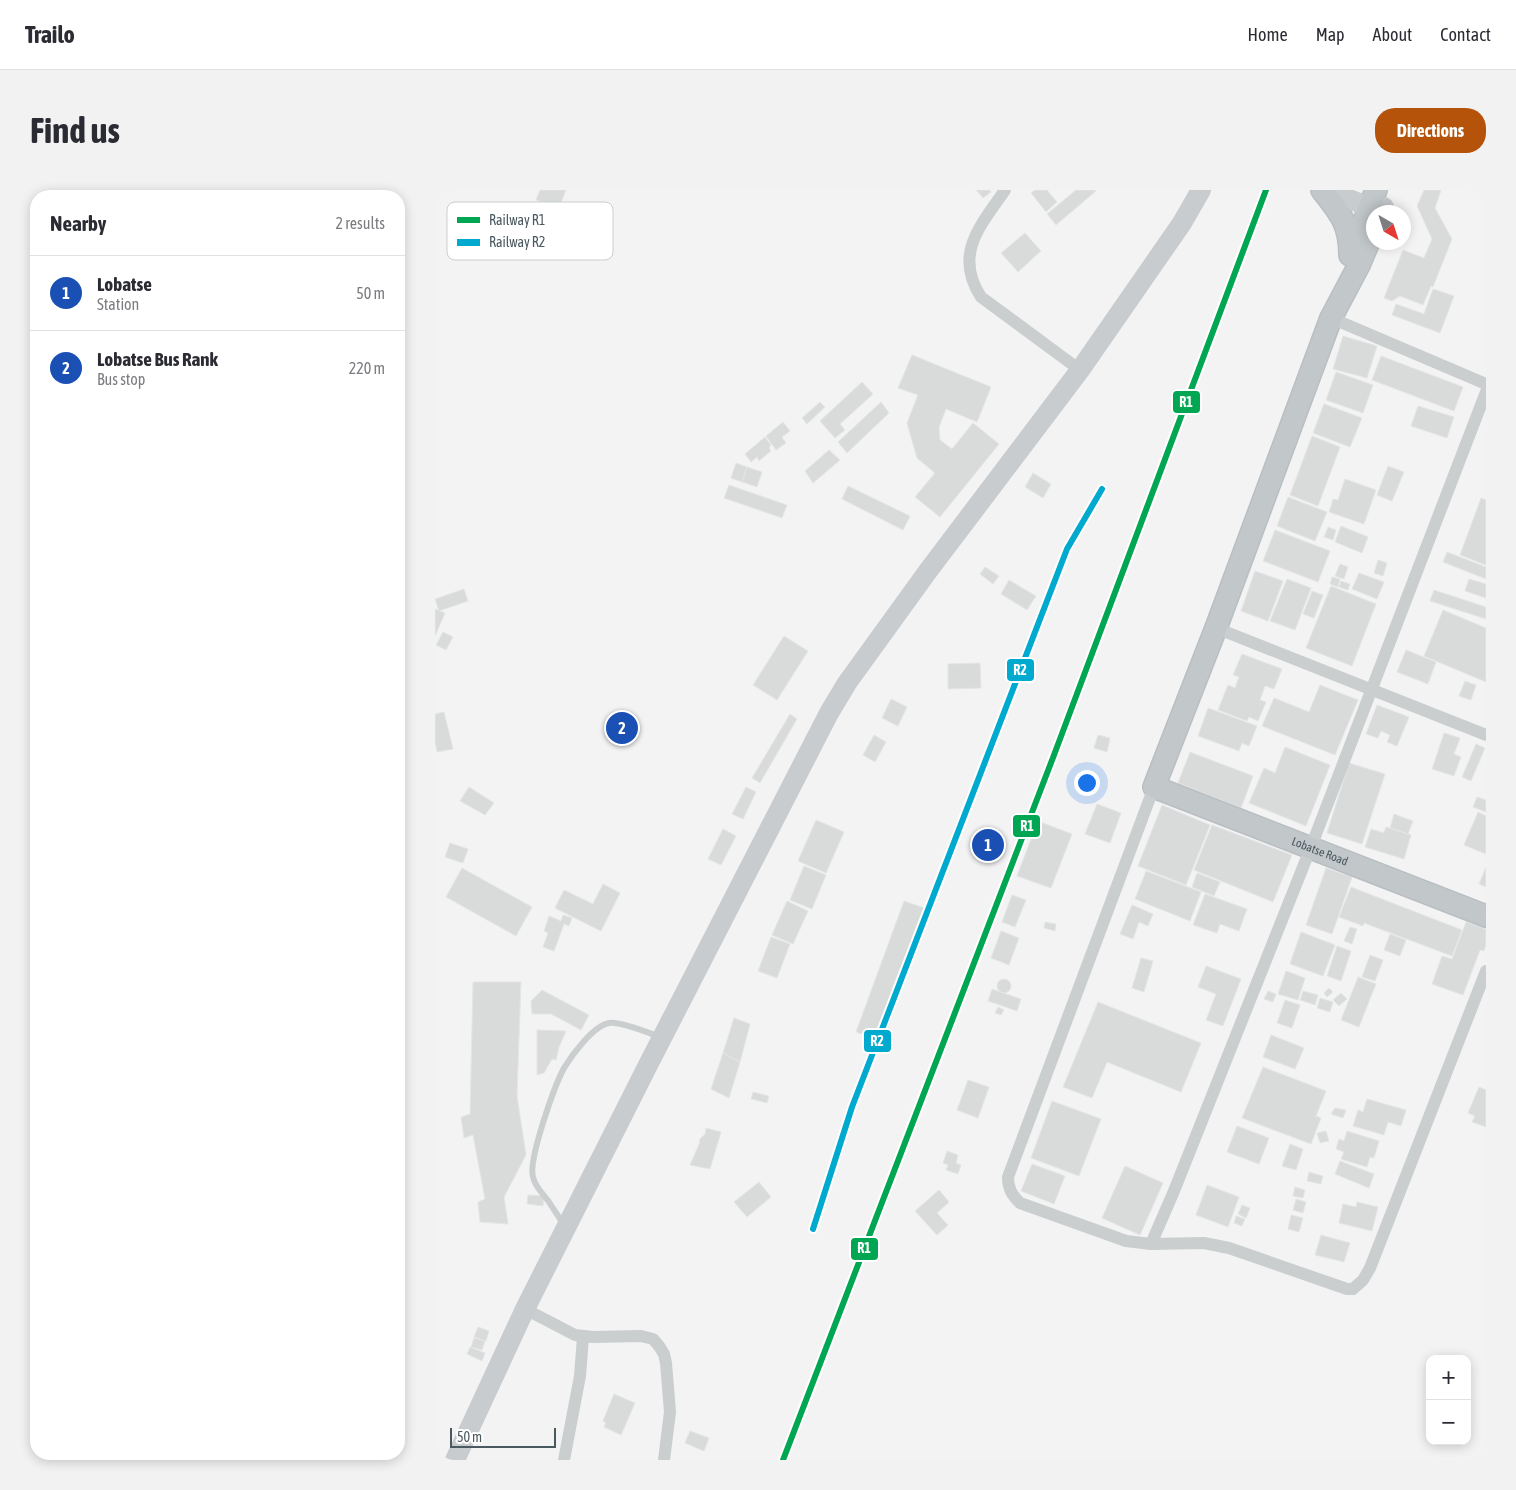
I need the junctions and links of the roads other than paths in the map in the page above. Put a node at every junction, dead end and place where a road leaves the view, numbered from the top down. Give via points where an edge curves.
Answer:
1 (1005, 190) edge
2 (1201, 190) edge
3 (1321, 190) edge
4 (1327, 190) edge
5 (1376, 199) edge
6 (1366, 248) edge
7 (1350, 260) junction
8 (1334, 310) junction
9 (1079, 370) junction
10 (1486, 384) edge
11 (1486, 392) edge
12 (1216, 628) junction
13 (1370, 690) junction
14 (1486, 734) edge
15 (1154, 787) junction
16 (1311, 847) junction
17 (1486, 916) edge
18 (1486, 971) edge
19 (662, 1038) junction
20 (566, 1228) junction
21 (1151, 1244) junction
22 (525, 1309) junction
23 (583, 1336) junction
24 (455, 1460) edge
25 (564, 1460) edge
26 (664, 1460) edge

1 - 9 street via 981,224 968,257 973,285 981,297
2 - 9 main road
3 - 7 highway via 1343,219 1350,245
4 - 5 main road
5 - 7 highway
6 - 8 highway
7 - 8 highway
8 - 10 street
8 - 12 highway
9 - 19 main road via 928,571 836,701
11 - 13 street
12 - 13 street
12 - 15 highway
13 - 14 street
13 - 16 street
15 - 16 highway, Lobatse Road
15 - 21 street via 1008,1177 1008,1186 1020,1202 1126,1241
16 - 17 highway, Lobatse Road
16 - 21 street
18 - 21 street via 1370,1268 1359,1285 1347,1288 1229,1248 1204,1243
19 - 20 main road
19 - 20 lane via 609,1023 583,1041 564,1069 543,1121 532,1176
20 - 22 main road
22 - 23 street
22 - 24 main road
23 - 25 street via 580,1376
23 - 26 street via 633,1335 653,1339 659,1346 666,1363 670,1412

